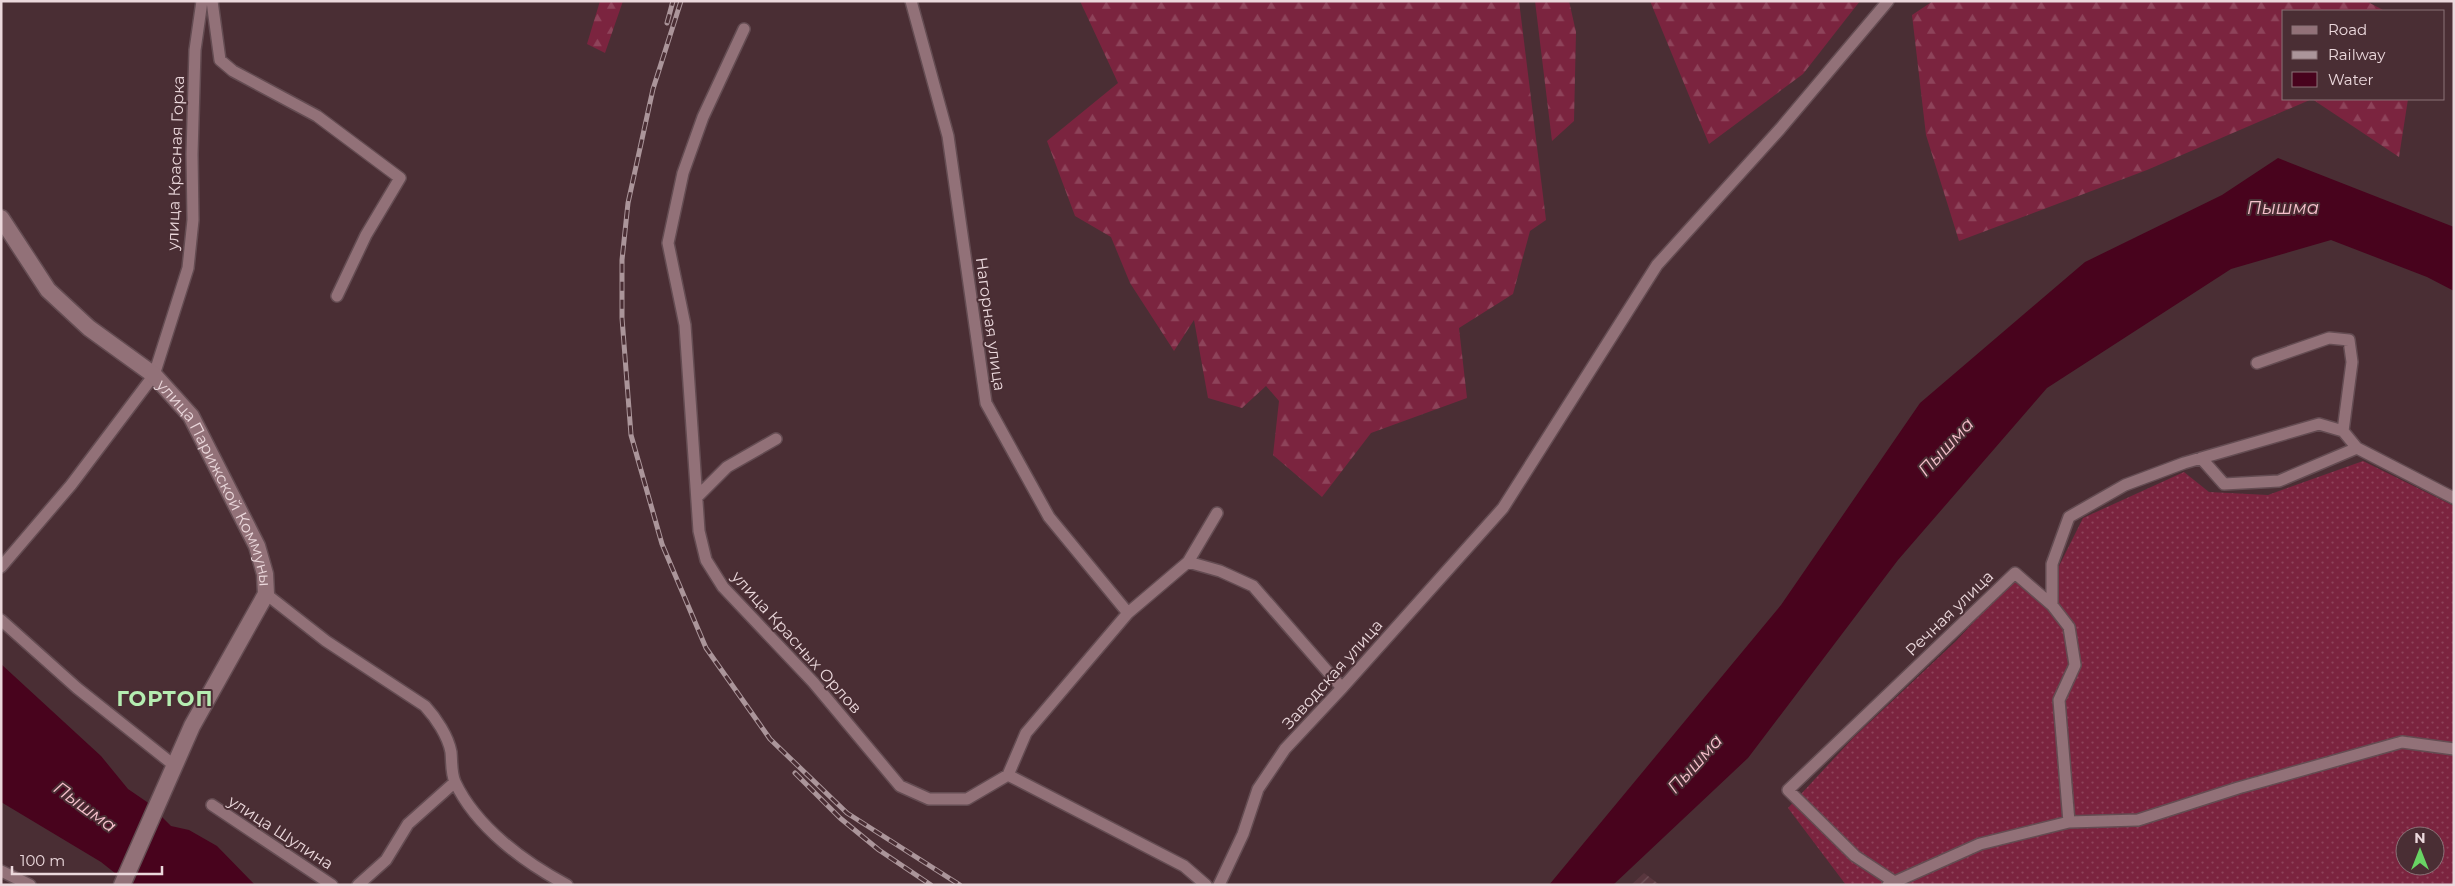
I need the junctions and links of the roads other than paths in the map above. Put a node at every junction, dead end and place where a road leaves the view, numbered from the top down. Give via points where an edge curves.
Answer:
1 (202, 1) edge
2 (212, 1) edge
3 (911, 1) edge
4 (1888, 1) edge
5 (744, 28) dead end
6 (1, 218) edge
7 (337, 296) dead end
8 (2257, 363) dead end
9 (154, 375) junction
10 (2343, 430) junction
11 (776, 439) dead end
12 (2357, 448) junction
13 (2200, 458) junction
14 (698, 496) junction
15 (2454, 498) edge
16 (1217, 513) dead end
17 (1188, 562) junction
18 (1, 567) edge
19 (266, 594) junction
20 (2052, 605) junction
21 (1128, 613) junction
22 (1, 620) edge
23 (1342, 688) junction
24 (2454, 749) edge
25 (175, 766) junction
26 (1008, 774) junction
27 (455, 782) junction
28 (212, 805) dead end
29 (2069, 822) junction
30 (1, 871) edge
31 (1890, 883) edge
32 (30, 885) edge
33 (122, 885) edge
34 (332, 885) edge
35 (358, 885) edge
36 (567, 885) edge
37 (1206, 885) edge
38 (1219, 885) edge

1 - 9 street, улица Красная Горка via 195,50 193,220 188,268
2 - 7 street via 220,60 317,116 400,178 366,234
3 - 21 street, Нагорная улица via 948,136 986,403 1049,518
4 - 23 street, Заводская улица via 1780,129 1657,265 1503,508
5 - 14 street, улица Красных Орлов via 703,117 683,173 668,242 685,325
6 - 9 main road, улица Парижской Коммуны via 48,290 89,328
8 - 10 street via 2329,338 2349,340 2352,362
9 - 18 street, улица Красная Горка via 71,485
9 - 19 main road, улица Парижской Коммуны via 191,416 256,546 265,574
10 - 12 street
10 - 13 street via 2318,424
11 - 14 street via 727,467
12 - 13 street via 2279,481 2224,484
12 - 15 street
13 - 20 street via 2124,485 2069,517 2052,564
14 - 26 street, улица Красных Орлов via 699,532 706,560 723,587 813,682 900,786 929,799 967,799
16 - 17 street
17 - 21 street
17 - 23 street via 1220,570 1253,586
19 - 25 main road via 214,684
19 - 27 street, улица Парижской Коммуны via 326,641 425,706 449,743
20 - 29 street via 2069,627 2075,665 2059,700
20 - 31 street, Речная улица via 2015,573 1788,790 1855,856
21 - 26 street via 1026,733
22 - 25 street via 77,688
23 - 38 street, Заводская улица via 1285,749 1258,789 1243,834
24 - 29 street via 2402,742 2138,820
25 - 33 main road
26 - 37 street via 1184,866
27 - 35 street via 408,824 386,860
27 - 36 street, улица Парижской Коммуны via 477,815 506,846
28 - 34 street, улица Шулина
29 - 31 street via 1980,844
30 - 32 street

